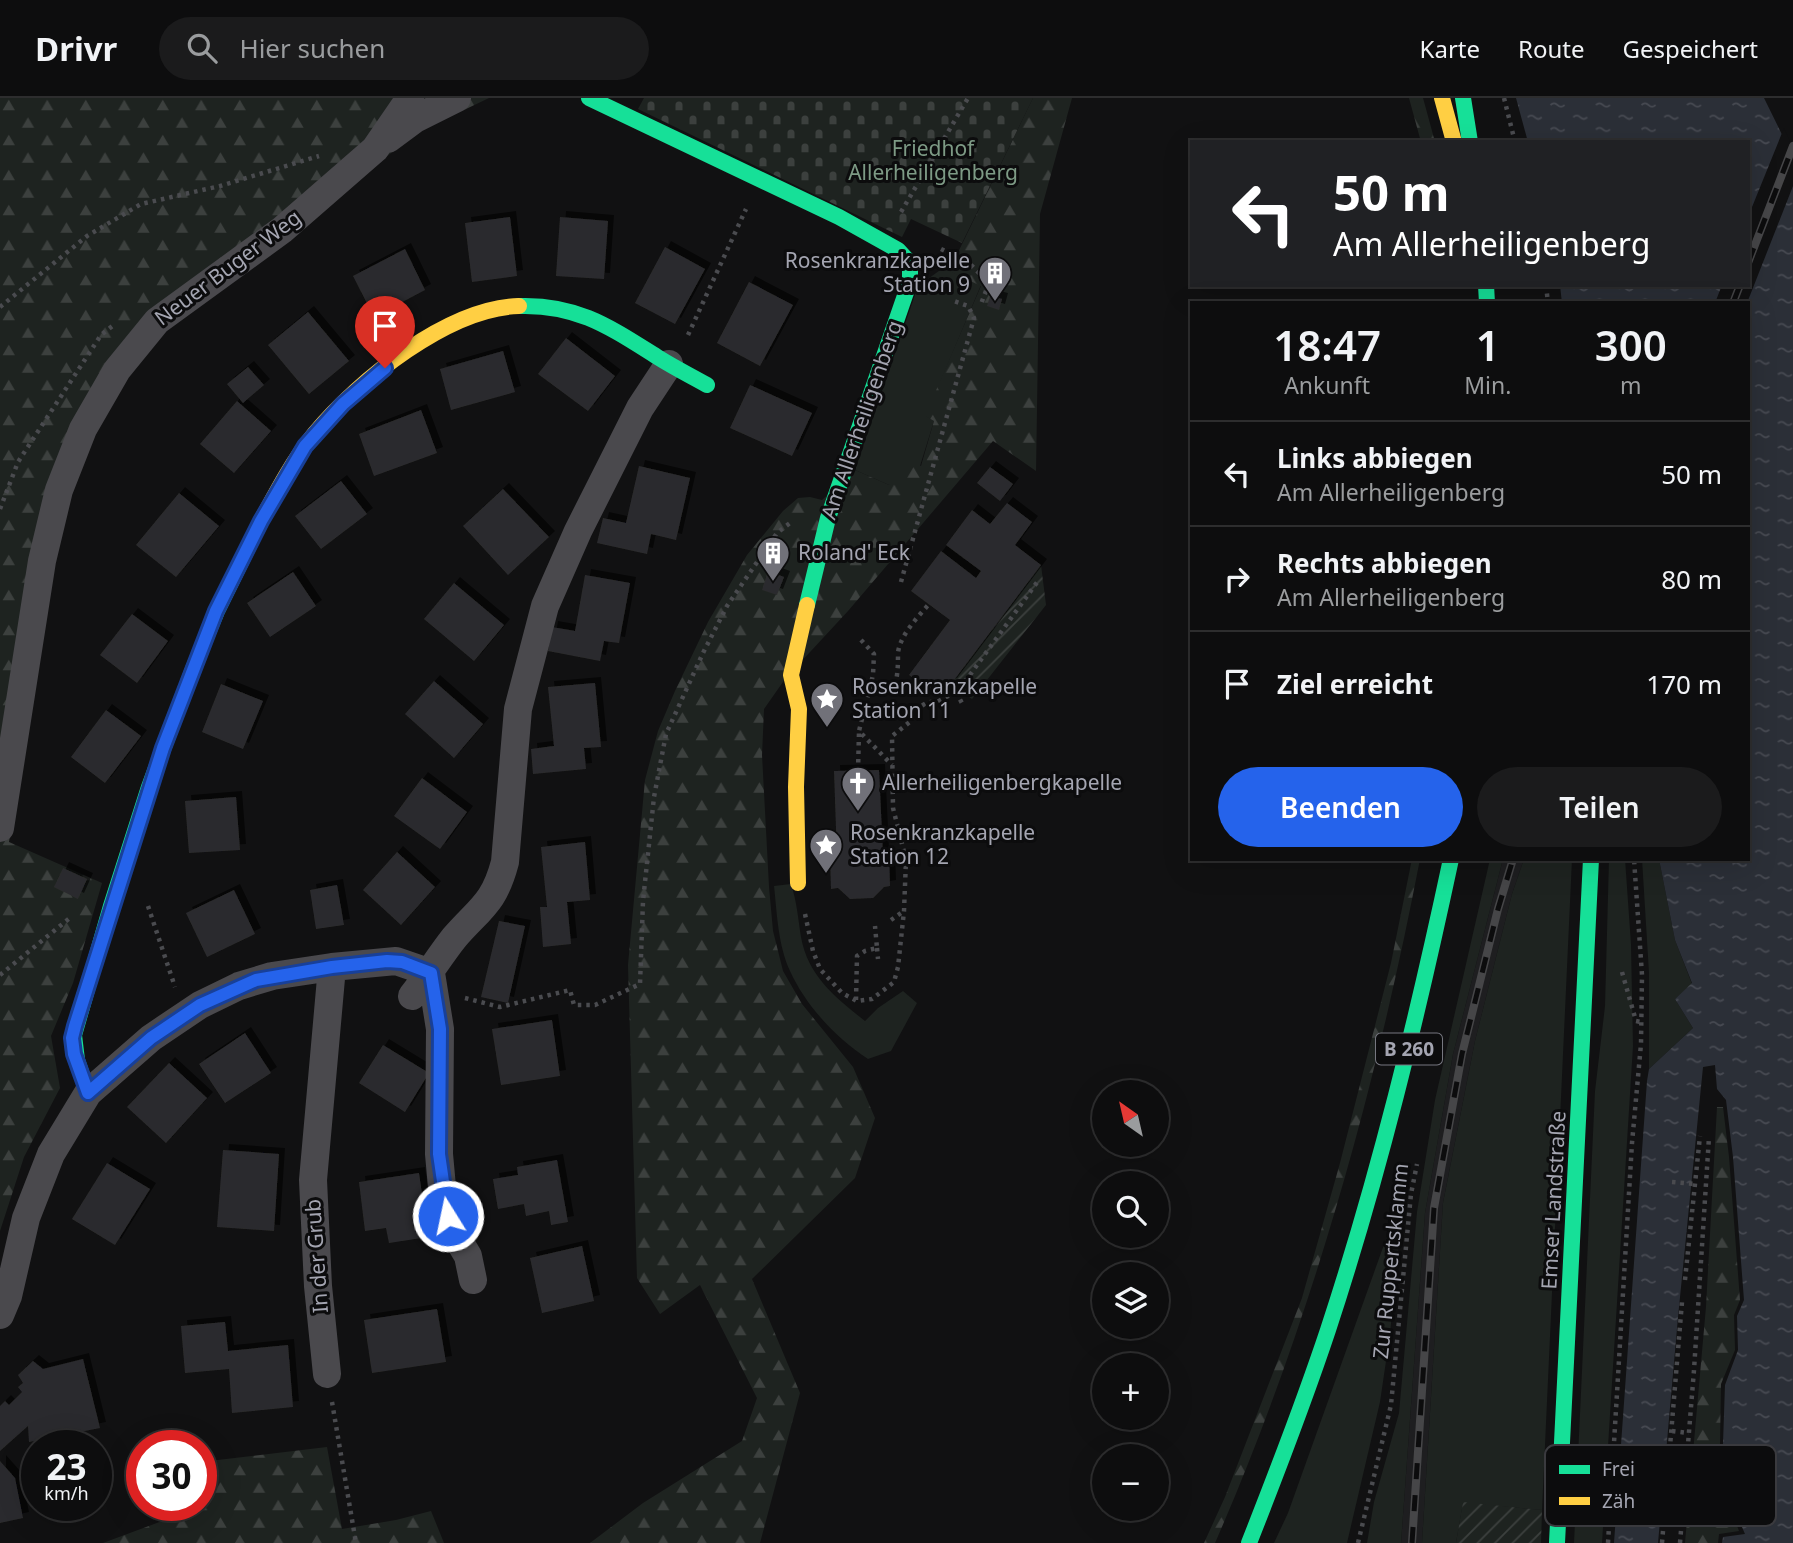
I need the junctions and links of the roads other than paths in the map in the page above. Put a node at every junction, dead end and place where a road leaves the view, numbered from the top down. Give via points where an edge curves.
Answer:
1 (410, 98) edge
2 (457, 98) edge
3 (589, 98) edge
4 (1442, 98) edge
5 (1463, 98) edge
6 (1453, 140) edge
7 (1470, 140) edge
8 (375, 149) junction
9 (669, 364) junction
10 (707, 385) dead end
11 (0, 828) edge
12 (1451, 861) edge
13 (1591, 861) edge
14 (798, 883) road end
15 (332, 967) junction
16 (431, 973) junction
17 (412, 996) dead end
18 (88, 1093) junction
19 (473, 1280) dead end
20 (0, 1315) edge
21 (327, 1374) road end
22 (1562, 1445) edge
23 (1249, 1543) edge

1 - 8 street, Neuer Buger Weg
2 - 8 street via 415,119
3 - 14 street, Am Allerheiligenberg via 839,217 910,263 910,281 828,518 791,675 799,709
4 - 6 street
5 - 7 street
8 - 11 street, Neuer Buger Weg via 282,230 157,321 117,370 83,429 59,490 42,561
9 - 10 street
9 - 16 street via 640,408 545,606 518,709 505,862 498,886
9 - 18 street via 613,328 570,310 513,307 480,312 443,326 418,342 343,404 305,446 216,611 172,723 72,1038
12 - 23 street, B 260 via 1422,997 1357,1236 1306,1395
13 - 22 street, Emser Landstraße
15 - 16 street via 396,961
15 - 18 street via 256,980 200,1005 151,1038
15 - 21 street, In der Grub via 313,1180
16 - 17 street
16 - 19 street via 440,1029 442,1187
18 - 20 street via 44,1168

